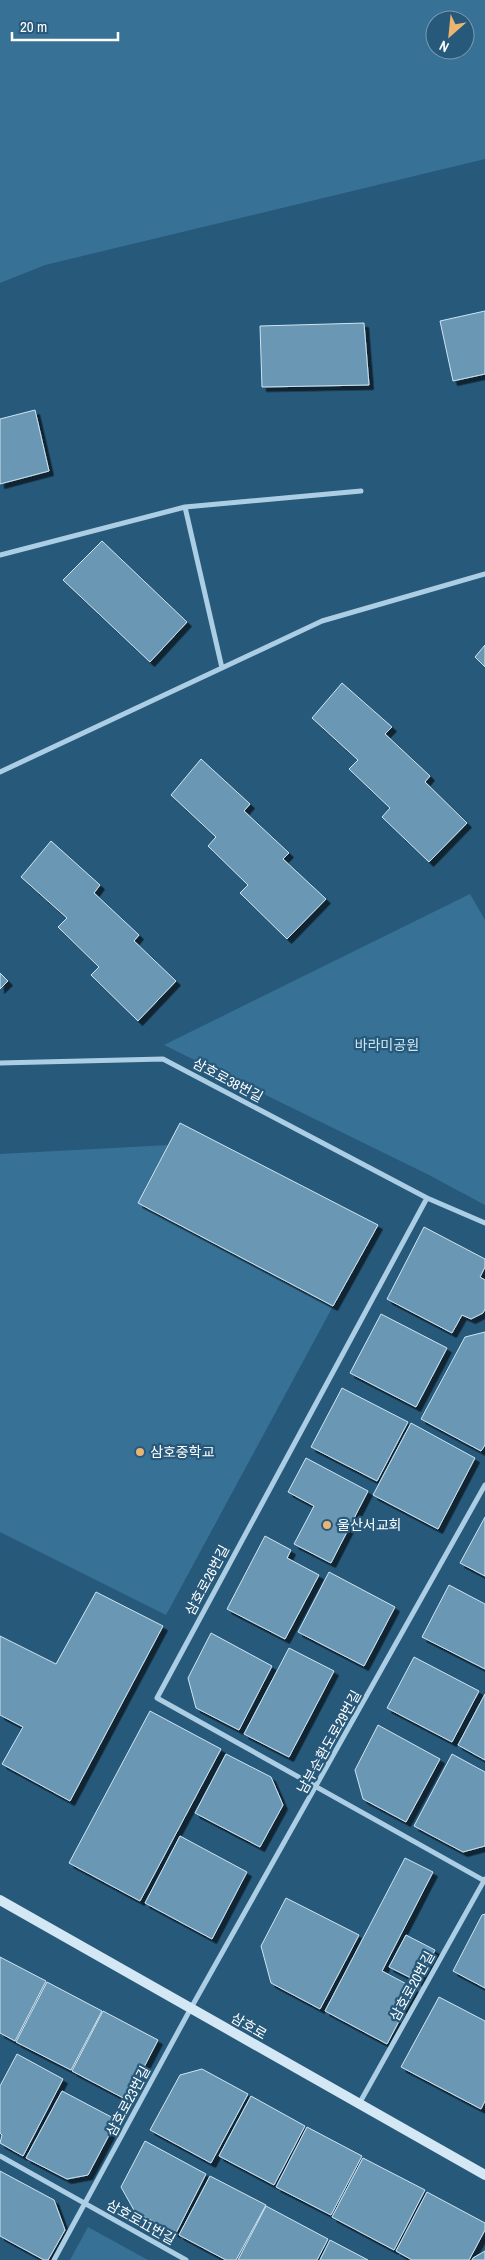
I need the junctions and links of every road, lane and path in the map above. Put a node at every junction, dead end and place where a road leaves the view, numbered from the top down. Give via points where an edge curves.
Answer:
1 (361, 491) dead end
2 (185, 507) junction
3 (0, 555) edge
4 (485, 574) edge
5 (222, 668) junction
6 (0, 772) edge
7 (0, 1063) edge
8 (427, 1198) junction
9 (485, 1223) edge
10 (485, 1485) edge
11 (317, 1786) junction
12 (485, 1880) edge
13 (0, 1900) edge
14 (190, 2008) junction
15 (359, 2104) junction
16 (0, 2156) edge
17 (485, 2176) edge
18 (85, 2204) junction
19 (54, 2260) edge
20 (186, 2260) edge

1 - 2 street
2 - 3 street
2 - 5 street
4 - 5 street via 322,621
5 - 6 street
7 - 8 street, 삼호로38번길 via 163,1059
8 - 9 street
8 - 11 street, 삼호로26번길 via 156,1698
10 - 11 street, 남부순환도로29번길
11 - 12 street, 삼호로26번길
11 - 14 street, 남부순환도로29번길
12 - 15 street, 삼호로20번길
13 - 14 main road, 삼호로
14 - 15 main road, 삼호로
14 - 18 street, 삼호로23번길
15 - 17 main road, 삼호로
16 - 18 street
18 - 19 street, 삼호로23번길
18 - 20 street, 삼호로11번길

